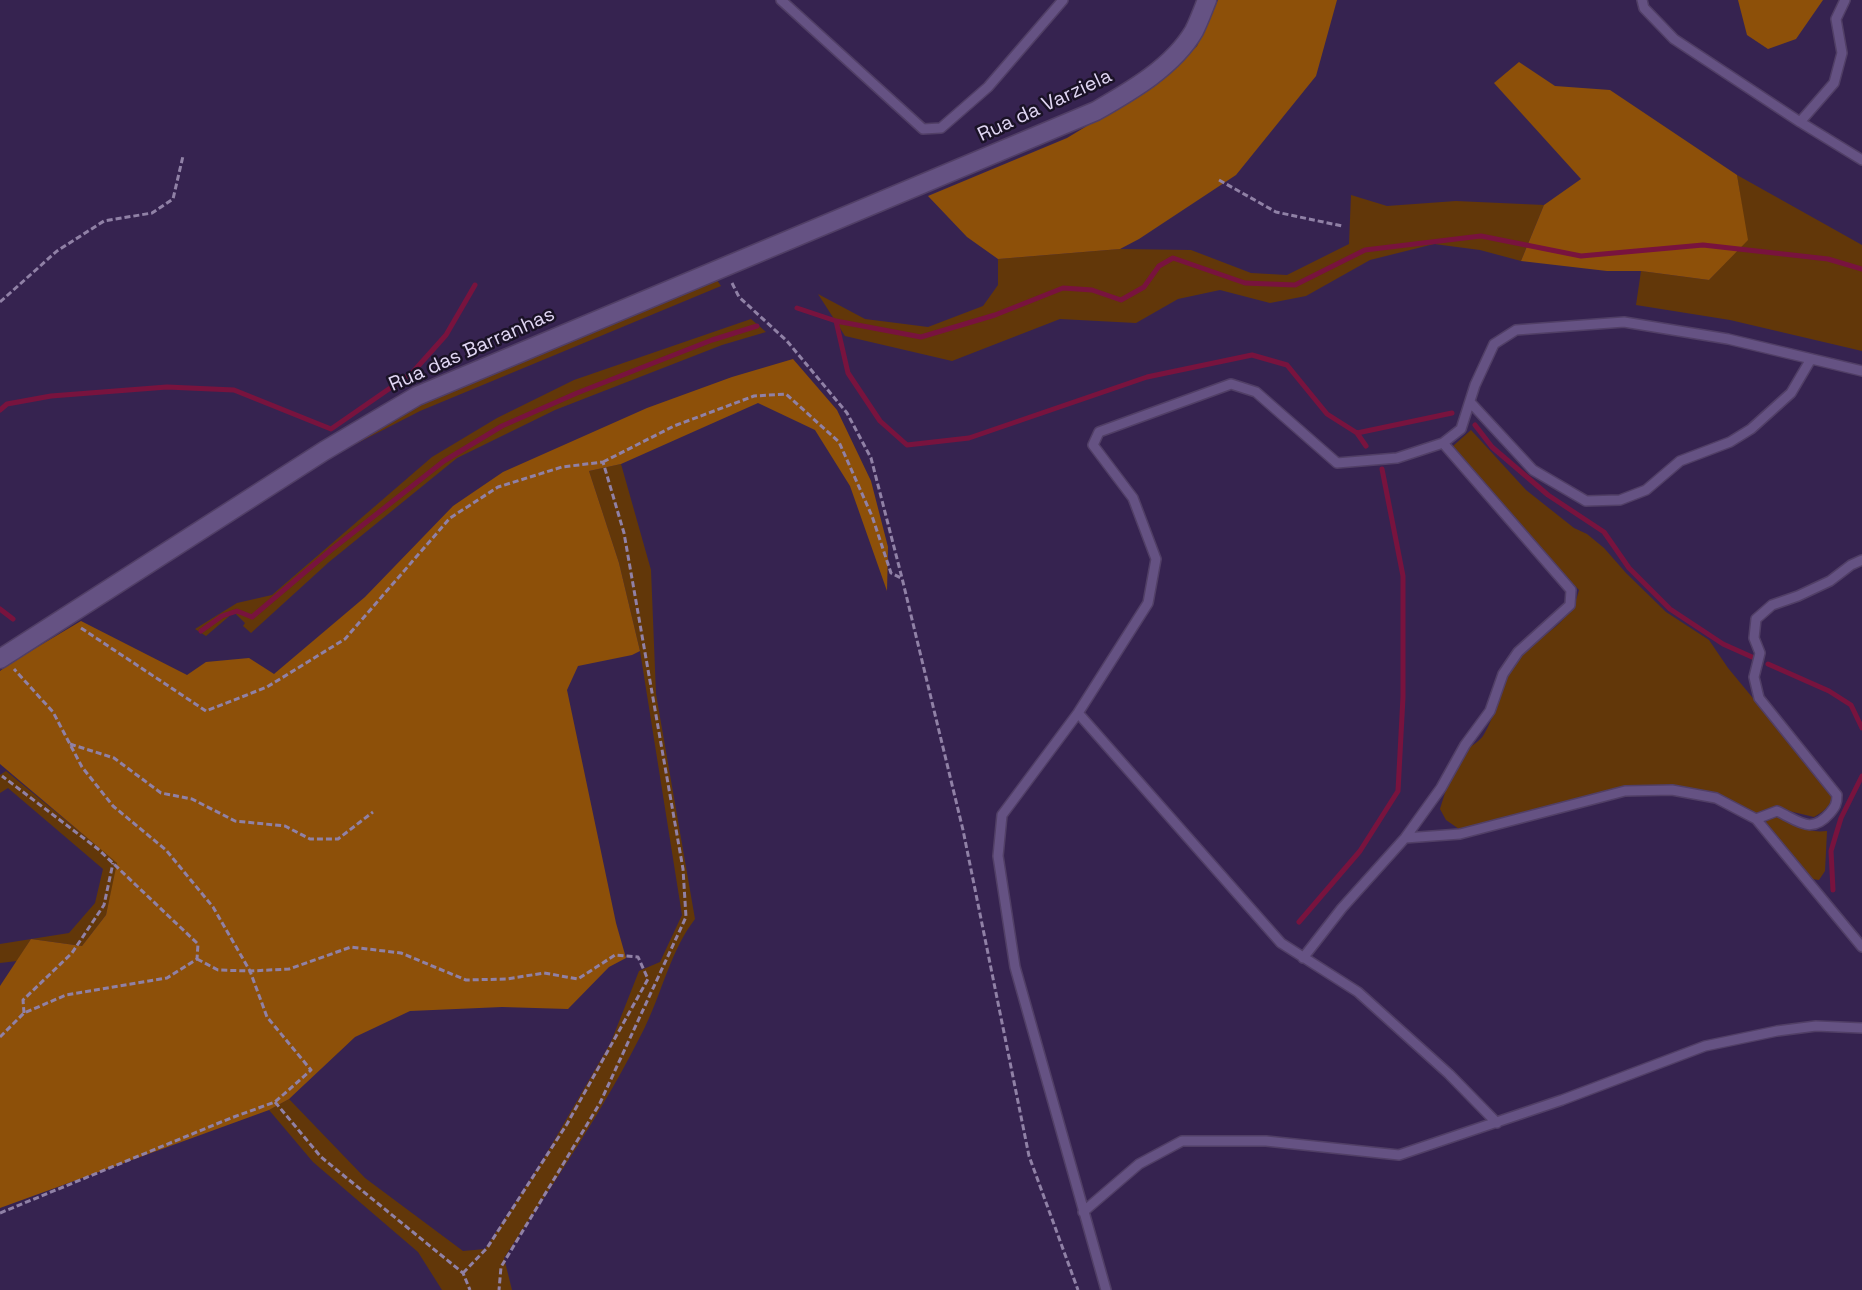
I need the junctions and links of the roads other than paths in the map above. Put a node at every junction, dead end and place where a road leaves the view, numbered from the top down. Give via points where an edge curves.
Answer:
1 (781, 0) edge
2 (1063, 0) edge
3 (1207, 0) edge
4 (1642, 0) edge
5 (1845, 0) edge
6 (1800, 122) junction
7 (1862, 160) edge
8 (933, 181) joint
9 (1811, 359) junction
10 (1862, 371) edge
11 (1470, 402) junction
12 (1443, 443) junction
13 (1862, 560) edge
14 (2, 658) edge
15 (1078, 713) junction
16 (1756, 819) junction
17 (1405, 838) junction
18 (1862, 947) edge
19 (1303, 958) junction
20 (1862, 1028) edge
21 (1497, 1123) junction
22 (1083, 1212) junction
23 (1106, 1290) edge

1 - 2 lane via 923,129 940,128 988,87
3 - 8 main road, Rua da Varziela via 1194,31 1176,54 1130,92 1096,111
4 - 6 lane via 1644,8 1674,39
5 - 6 lane via 1836,19 1842,53 1834,83
6 - 7 lane
8 - 14 main road, Rua das Barranhas via 417,396
9 - 10 lane
9 - 11 lane via 1728,339 1624,322 1516,330 1494,344
9 - 11 lane via 1791,393 1751,429 1730,442 1680,461 1646,490 1620,500 1586,501 1533,470
11 - 12 lane via 1461,429
12 - 15 lane via 1397,458 1337,463 1256,392 1231,384 1099,432 1093,445 1133,498 1156,559 1148,603
12 - 17 lane via 1571,590 1570,605 1518,651 1503,674 1490,711
13 - 16 lane via 1830,581 1772,605 1756,619 1754,638 1760,653 1754,677 1759,698 1837,795 1836,805 1821,823 1810,826 1777,811
15 - 19 lane via 1281,943
15 - 22 lane via 1002,815 998,856 1015,967
16 - 17 lane via 1716,798 1672,790 1625,791 1460,834
16 - 18 lane
17 - 19 lane
19 - 21 lane via 1358,992
20 - 21 lane via 1816,1026 1777,1030 1705,1046
21 - 22 lane via 1399,1155 1266,1141 1182,1141 1139,1164
22 - 23 lane

